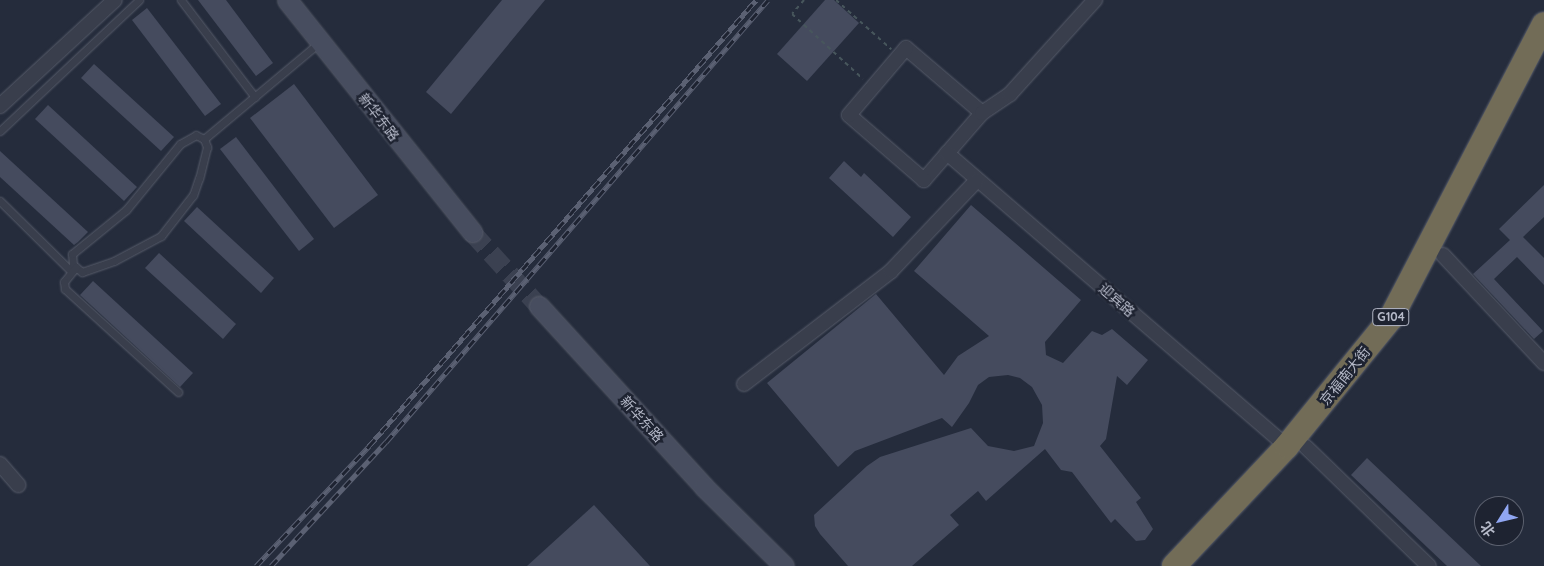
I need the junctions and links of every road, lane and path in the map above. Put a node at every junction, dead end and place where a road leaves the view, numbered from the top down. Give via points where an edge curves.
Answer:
1 (115, 0) edge
2 (139, 0) edge
3 (181, 0) edge
4 (287, 0) edge
5 (804, 0) edge
6 (836, 0) edge
7 (1095, 0) edge
8 (1544, 24) edge
9 (320, 42) junction
10 (899, 56) junction
11 (1544, 57) edge
12 (872, 88) junction
13 (255, 97) junction
14 (0, 106) edge
15 (982, 113) junction
16 (0, 131) edge
17 (204, 139) junction
18 (947, 153) junction
19 (977, 180) junction
20 (0, 202) edge
21 (472, 232) tunnel mouth
22 (1443, 255) junction
23 (73, 269) junction
24 (539, 306) tunnel mouth
25 (1544, 363) edge
26 (744, 384) dead end
27 (178, 392) dead end
28 (1297, 447) junction
29 (0, 464) edge
30 (18, 485) dead end
31 (704, 487) junction
32 (766, 566) edge
33 (784, 566) edge
34 (1174, 566) edge
35 (1196, 566) edge
36 (1429, 566) edge

1 - 14 street
2 - 16 lane
3 - 13 lane
4 - 9 main road, 新华东路
5 - 12 path via 792,14
6 - 10 path
7 - 15 street via 1010,94
8 - 28 highway, 京福南大街 / G104 via 1390,318
9 - 13 lane
9 - 21 main road, 新华东路
10 - 12 street
10 - 15 street via 906,48
11 - 22 highway, 京福南大街 / G104
12 - 18 street via 849,115 924,180
13 - 17 lane
15 - 18 street
17 - 23 lane via 196,135 180,144 131,205 72,254
17 - 23 lane via 207,153 193,195 162,236 114,262 82,272
18 - 19 street, 迎宾路
19 - 26 street via 891,271
19 - 28 street, 迎宾路
20 - 23 lane
22 - 25 street
22 - 28 highway, 京福南大街 / G104 via 1403,327
23 - 27 lane via 64,282 64,289
24 - 31 main road, 新华东路
28 - 34 highway, 京福南大街 / G104
28 - 35 highway, 京福南大街 / G104
28 - 36 street, 迎宾路
29 - 30 street
31 - 32 main road, 新华东路
31 - 33 main road, 新华东路

